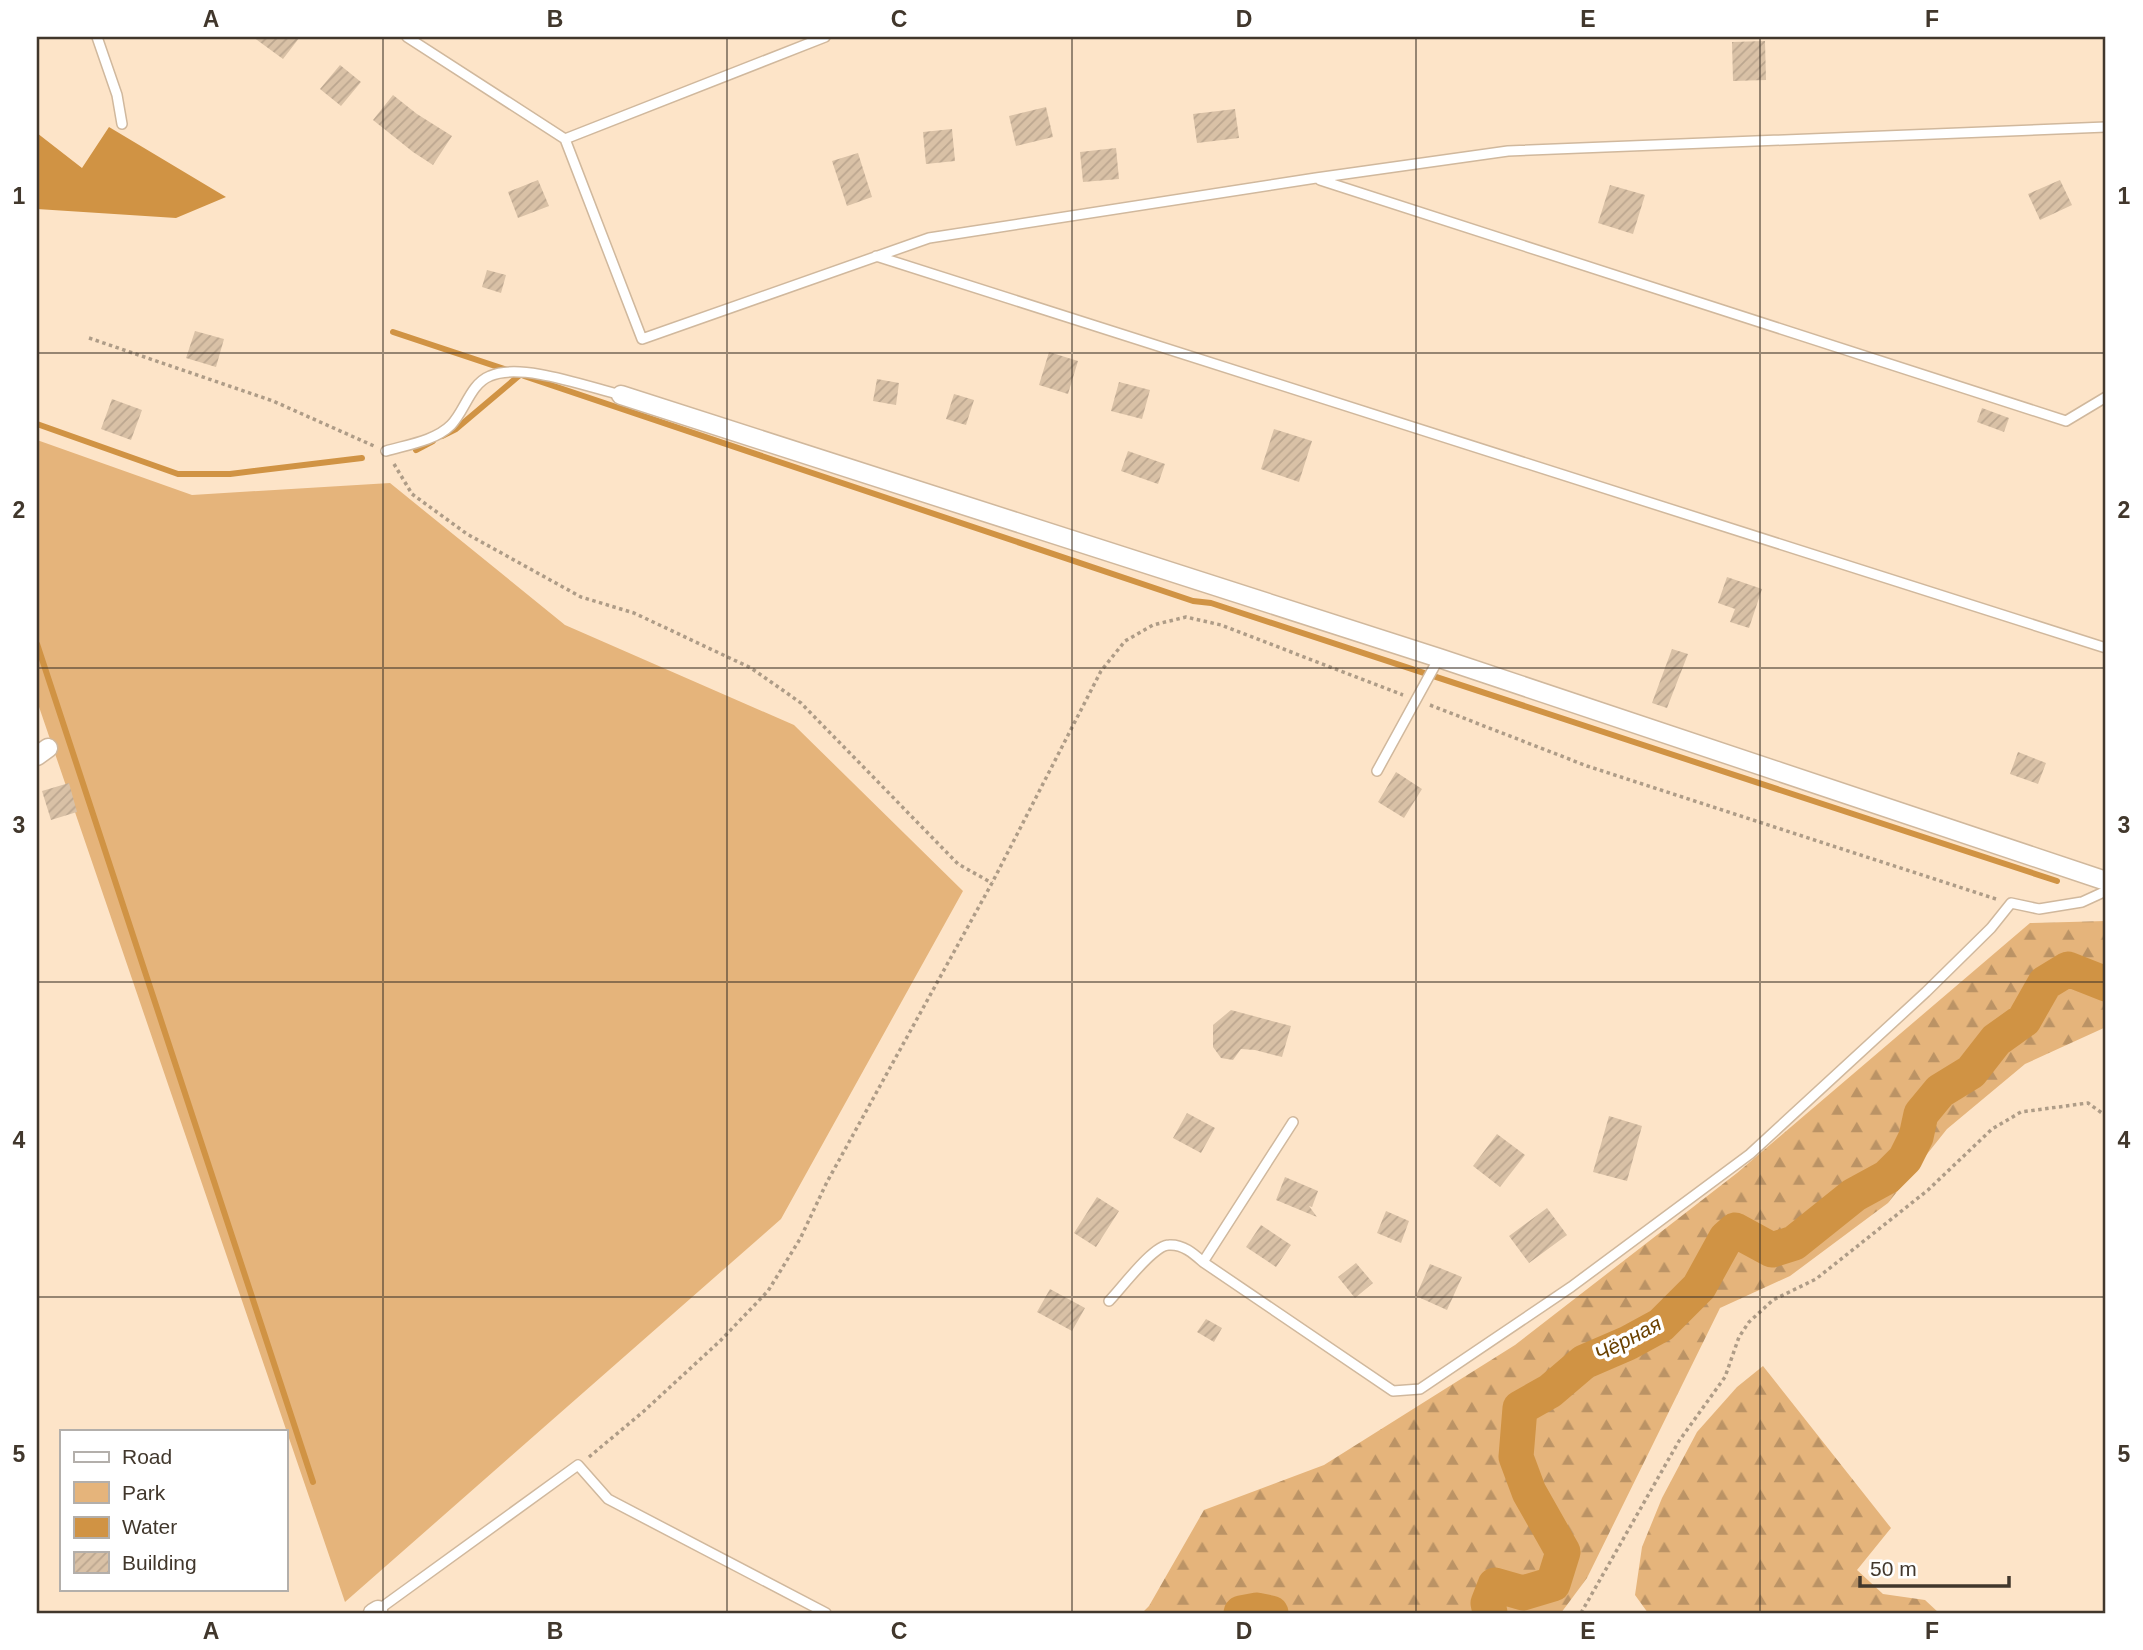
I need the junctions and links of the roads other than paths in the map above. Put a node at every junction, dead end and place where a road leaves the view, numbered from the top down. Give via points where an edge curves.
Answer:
1 (97, 37) edge
2 (407, 37) edge
3 (825, 37) edge
4 (122, 124) dead end
5 (2106, 127) edge
6 (565, 139) junction
7 (1316, 178) junction
8 (876, 257) junction
9 (621, 396) joint
10 (2106, 397) edge
11 (386, 451) road end
12 (2106, 648) edge
13 (1439, 658) junction
14 (1377, 771) dead end
15 (2106, 881) edge
16 (2106, 891) edge
17 (1293, 1122) dead end
18 (1203, 1262) junction
19 (1109, 1301) dead end
20 (376, 1612) edge
21 (826, 1613) edge

1 - 4 lane
2 - 6 lane
3 - 6 lane
5 - 7 lane via 1508,151
6 - 8 lane via 642,339
7 - 8 lane via 929,238
7 - 10 lane via 2066,421
8 - 12 lane
9 - 11 lane via 528,372 507,372 480,382 450,426
9 - 13 street
13 - 14 lane
13 - 15 street
16 - 18 lane via 2082,902 2039,909 2011,903 1926,992 1749,1154 1571,1287 1420,1389 1393,1391
17 - 18 lane
18 - 19 lane via 1189,1249 1168,1244 1156,1250
20 - 21 lane via 578,1465 608,1499

